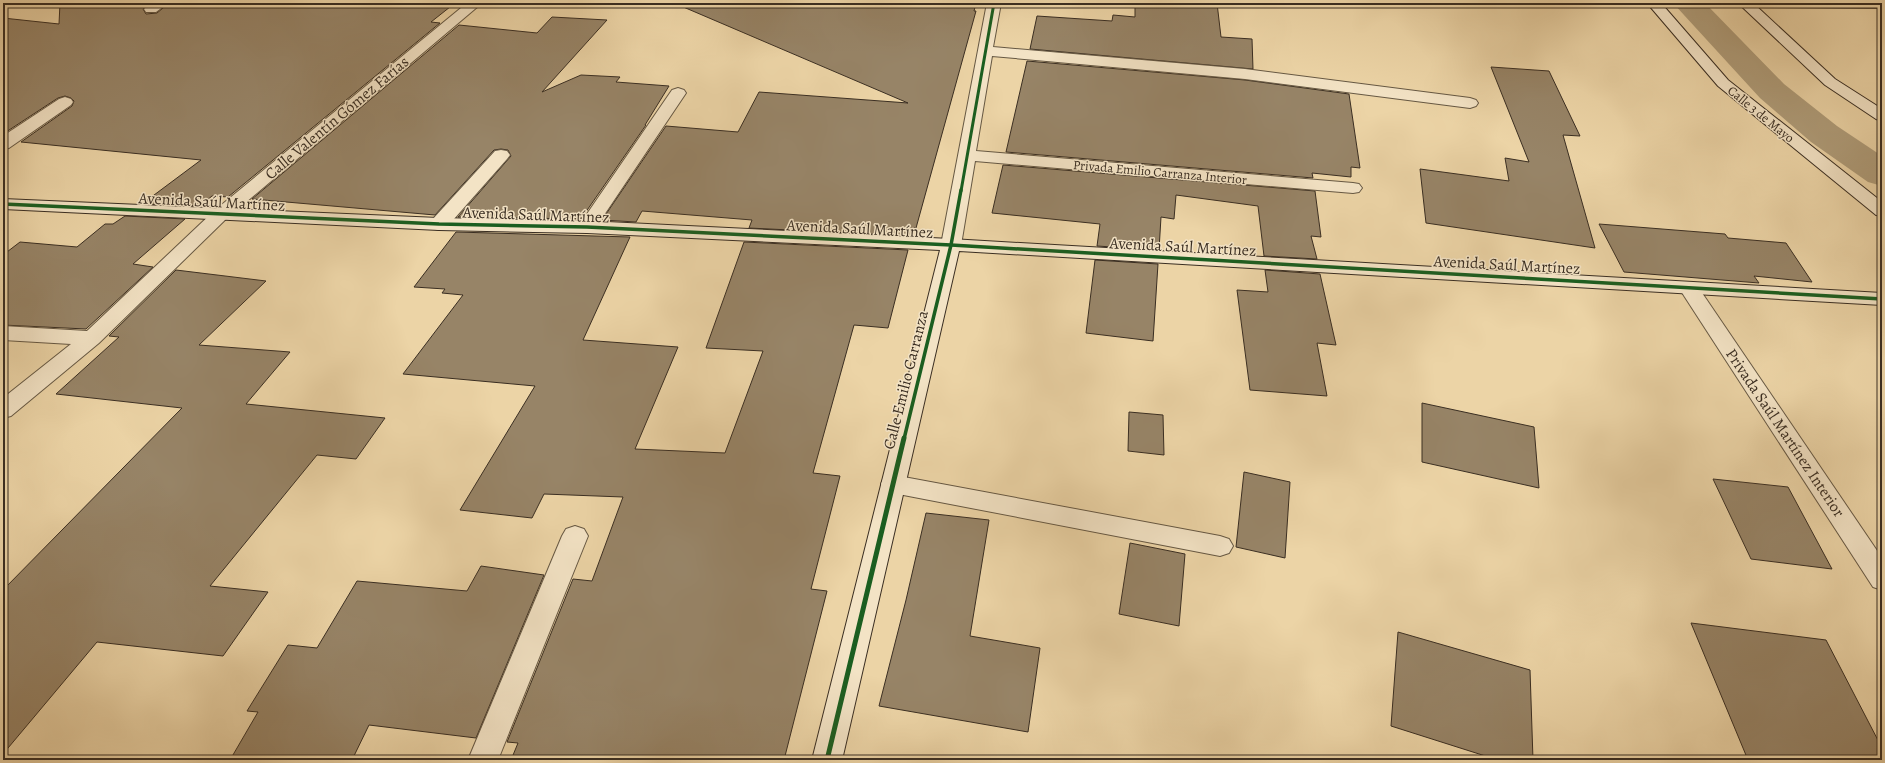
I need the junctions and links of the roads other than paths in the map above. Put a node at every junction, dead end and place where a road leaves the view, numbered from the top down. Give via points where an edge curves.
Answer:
1 (475, 3) edge
2 (994, 3) edge
3 (1654, 3) edge
4 (1739, 3) edge
5 (1745, 3) edge
6 (1882, 4) edge
7 (986, 51) junction
8 (678, 93) dead end
9 (64, 102) dead end
10 (1470, 103) dead end
11 (1882, 116) edge
12 (3, 144) edge
13 (501, 155) dead end
14 (967, 155) junction
15 (1353, 188) dead end
16 (3, 204) edge
17 (1882, 211) edge
18 (220, 215) junction
19 (439, 224) junction
20 (587, 227) junction
21 (951, 246) junction
22 (1689, 288) junction
23 (1882, 299) edge
24 (3, 333) edge
25 (92, 338) junction
26 (3, 410) edge
27 (893, 484) junction
28 (576, 536) dead end
29 (1220, 546) dead end
30 (1882, 579) edge
31 (483, 760) edge
32 (827, 760) edge

1 - 18 street, Calle Valentín Gómez Farías
2 - 7 street, Calle Emilio Carranza
3 - 17 street, Calle 3 de Mayo via 1723,83
4 - 5 street
5 - 6 street
5 - 11 street via 1830,82
7 - 10 street via 1245,74
7 - 14 street, Calle Emilio Carranza
8 - 20 street
9 - 12 street
13 - 19 street
14 - 15 street, Privada Emilio Carranza Interior
14 - 21 street, Calle Emilio Carranza
16 - 18 street, Avenida Saúl Martínez
18 - 19 street, Avenida Saúl Martínez
18 - 25 street, Calle Valentín Gómez Farías
19 - 20 street, Avenida Saúl Martínez
20 - 21 street, Avenida Saúl Martínez
21 - 22 street, Avenida Saúl Martínez
21 - 27 street, Calle Emilio Carranza
22 - 23 street, Avenida Saúl Martínez
22 - 30 street, Privada Saúl Martínez Interior
24 - 25 street
25 - 26 street, Calle Valentín Gómez Farías
27 - 29 street
27 - 32 street, Calle Emilio Carranza
28 - 31 street

